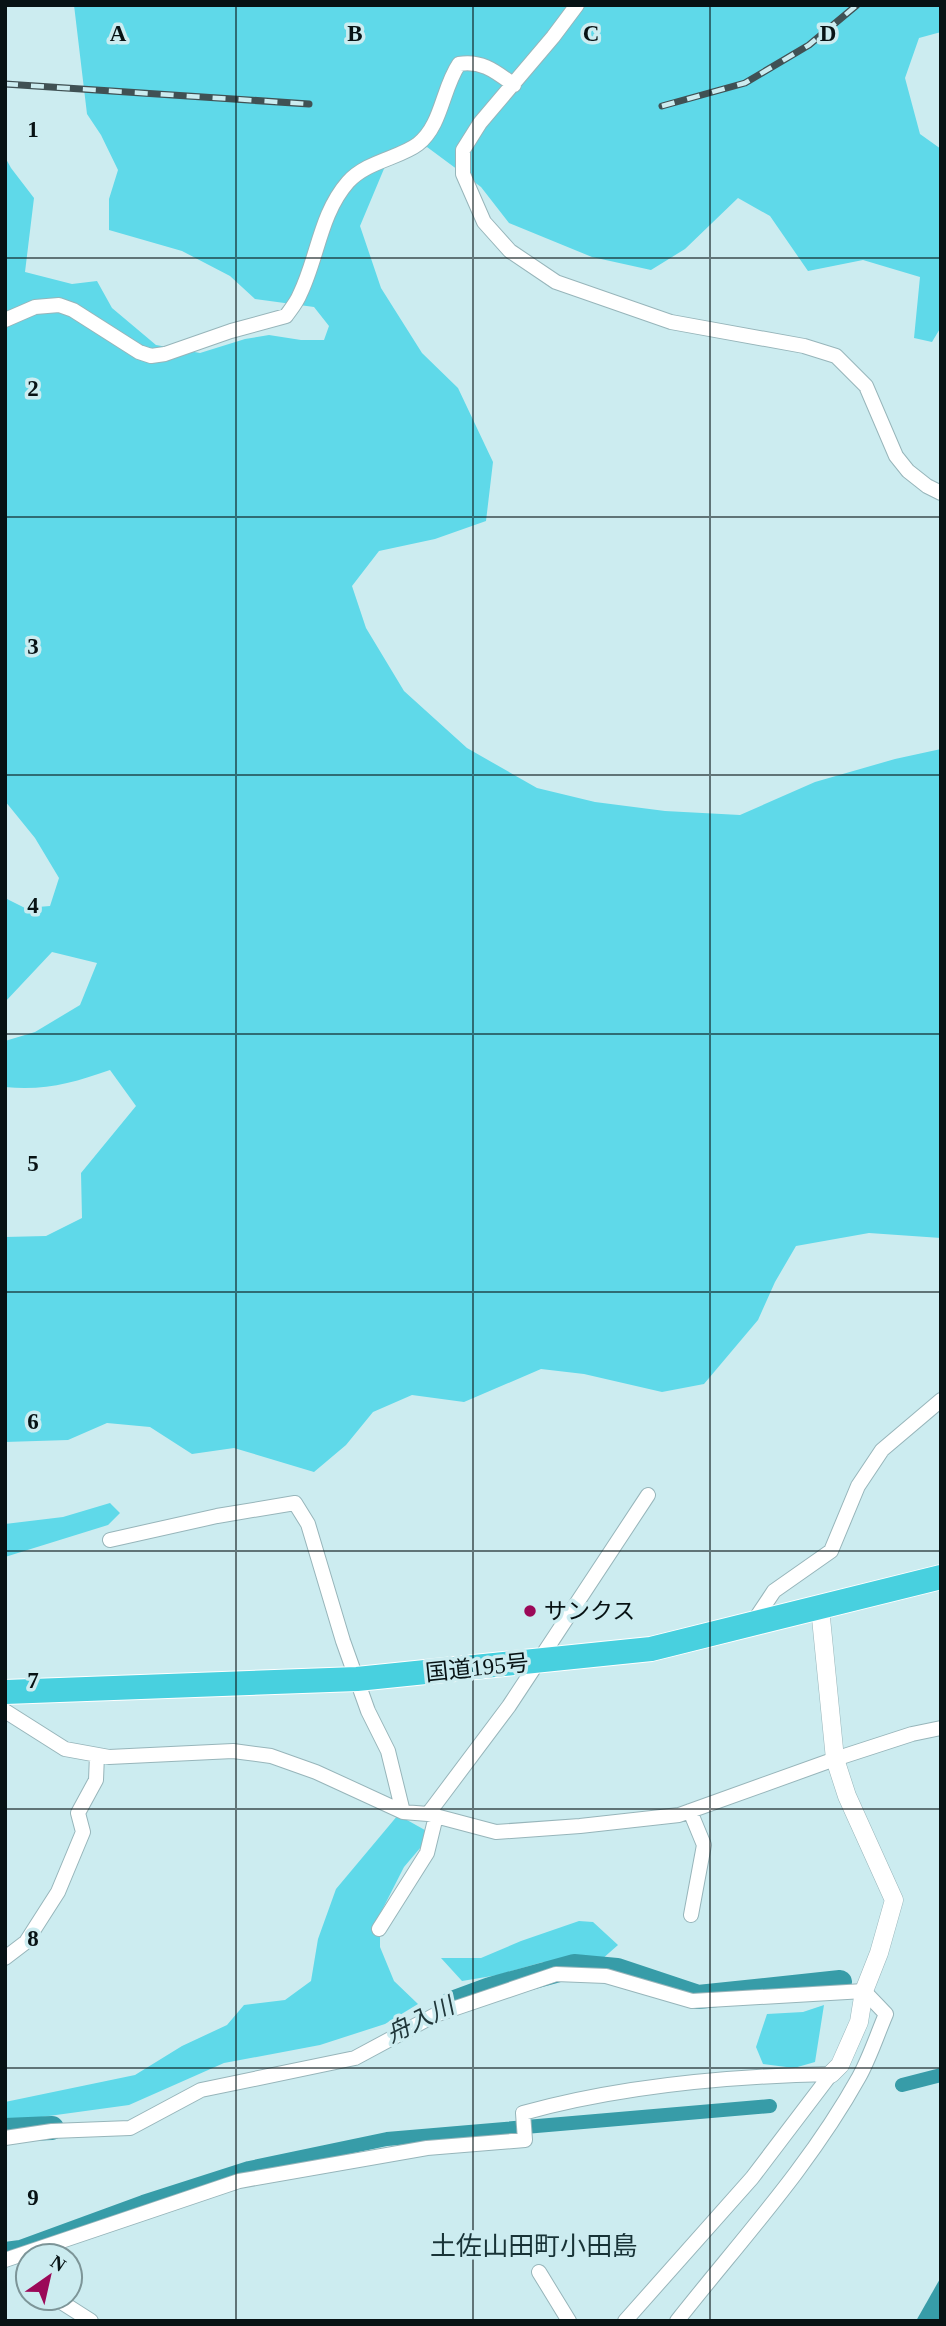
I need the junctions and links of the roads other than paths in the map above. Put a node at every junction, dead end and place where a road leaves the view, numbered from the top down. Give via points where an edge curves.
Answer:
1 (577, 5) edge
2 (514, 85) junction
3 (5, 320) edge
4 (941, 493) edge
5 (941, 1399) edge
6 (648, 1495) dead end
7 (110, 1540) dead end
8 (941, 1577) edge
9 (820, 1608) junction
10 (751, 1625) junction
11 (540, 1661) junction
12 (357, 1679) junction
13 (5, 1692) edge
14 (5, 1711) edge
15 (941, 1728) edge
16 (97, 1755) junction
17 (835, 1759) junction
18 (690, 1811) junction
19 (403, 1812) junction
20 (432, 1815) junction
21 (691, 1916) dead end
22 (379, 1929) dead end
23 (5, 1958) edge
24 (864, 1990) junction
25 (831, 2074) junction
26 (5, 2138) edge
27 (64, 2242) edge
28 (539, 2272) dead end
29 (569, 2321) edge
30 (625, 2321) edge
31 (677, 2321) edge

1 - 2 street
2 - 3 street via 486,65 459,64 431,131 417,145 380,160 349,181 325,218 300,295 286,316 151,356 59,304 36,307
2 - 4 street via 463,150 463,174 484,222 510,251 556,282 633,310 836,356 866,386 896,456 908,471
5 - 10 street via 882,1450 858,1486 831,1551 774,1591
6 - 11 street
7 - 12 street via 295,1503 307,1524
8 - 9 highway, 国道195号
9 - 10 highway, 国道195号
9 - 17 street
10 - 11 highway, 国道195号 via 651,1648
11 - 12 highway, 国道195号
11 - 20 street
12 - 13 highway, 国道195号
12 - 19 street via 388,1751
14 - 16 street via 65,1749
15 - 17 street
16 - 19 street via 233,1751 271,1756
16 - 23 street via 96,1780 78,1813 83,1832 58,1892 26,1942
17 - 18 street
17 - 24 street via 894,1900
18 - 20 street via 496,1832
18 - 21 street via 704,1845
19 - 20 street
20 - 22 street via 427,1853
24 - 25 street via 859,2022 841,2065
24 - 26 street via 692,2000 606,1976 556,1974 435,2015 355,2058 201,2090 130,2128
24 - 31 street via 886,2014 858,2078 806,2160
25 - 27 street via 751,2076 571,2099 523,2113 525,2140 427,2148 239,2181
25 - 30 street via 752,2178
28 - 29 street

